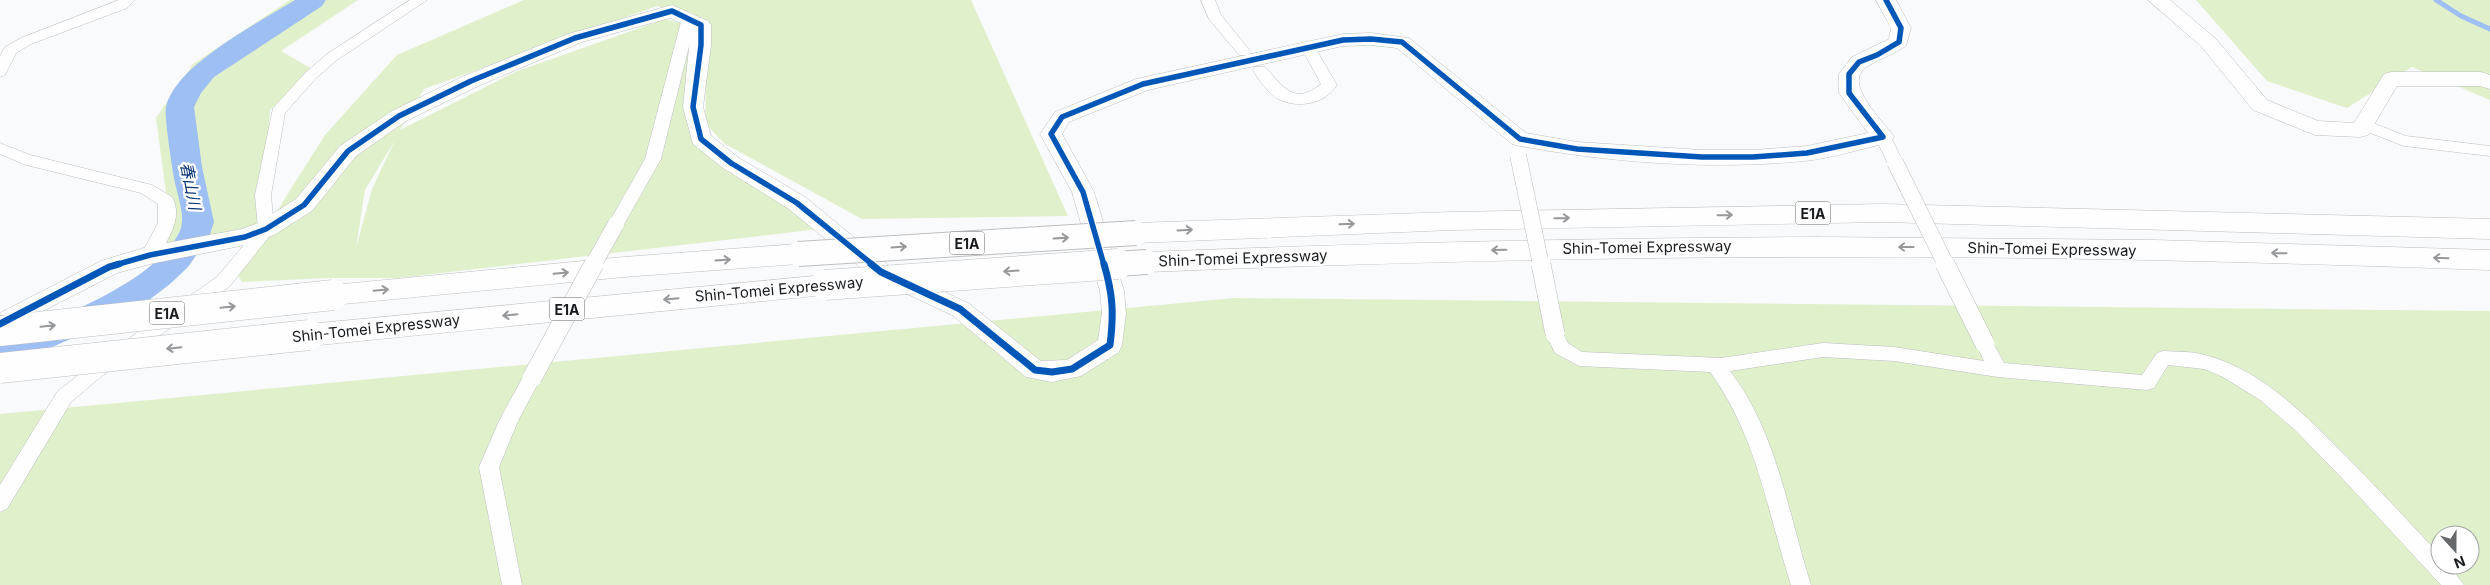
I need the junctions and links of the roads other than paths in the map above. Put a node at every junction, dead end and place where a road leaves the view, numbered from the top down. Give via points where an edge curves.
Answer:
1 (128, 0) edge
2 (420, 0) edge
3 (1208, 0) edge
4 (1886, 0) edge
5 (2158, 0) edge
6 (689, 18) junction
7 (1308, 47) junction
8 (1244, 52) dead end
9 (1260, 70) dead end
10 (0, 72) edge
11 (2490, 82) edge
12 (2363, 124) junction
13 (1883, 137) junction
14 (1519, 147) junction
15 (0, 148) edge
16 (2490, 151) edge
17 (266, 229) junction
18 (2490, 229) edge
19 (150, 255) junction
20 (2490, 260) edge
21 (0, 324) edge
22 (0, 331) edge
23 (1716, 365) junction
24 (0, 368) edge
25 (1998, 370) junction
26 (0, 503) edge
27 (512, 585) edge
28 (1801, 585) edge
29 (2454, 585) edge

1 - 10 street via 26,41 10,50
2 - 17 street via 332,57 278,112 263,195
3 - 8 street via 1214,16
4 - 13 street via 1902,28 1898,42 1859,62 1849,74 1849,93
5 - 12 street via 2208,42 2260,105 2315,128 2360,130
6 - 7 street via 701,25 693,107 701,139 731,163 797,203 881,272 960,309 1035,370 1052,372 1072,369 1110,345 1114,313 1112,291 1083,192 1050,134 1062,117 1143,84
6 - 17 street via 672,11 575,38 471,81 407,112 348,151 304,205
6 - 27 street, bridge via 652,159 509,419 489,468
7 - 9 street via 1329,84 1312,98 1294,99 1282,95
7 - 14 street via 1343,40 1402,42
11 - 12 street via 2481,79 2391,79
12 - 16 street via 2404,141
13 - 14 street via 1808,153 1753,157
13 - 25 street, bridge
14 - 23 street, bridge via 1555,334 1561,348 1579,359
15 - 19 street via 26,160 146,189 166,201 169,214
17 - 19 street via 245,237
17 - 26 street via 223,282 97,370 64,397
22 -> 18 highway, Shin-Tomei Expressway / E1A, bridge via 624,268 1136,233 1452,221 1883,213
19 - 21 street via 109,266
20 -> 24 highway, Shin-Tomei Expressway / E1A, bridge via 2003,247 1662,246 1147,262 824,285
23 - 25 street via 1823,350 1894,354
23 - 28 street via 1732,384 1752,421
25 - 29 street via 2147,383 2163,358 2204,361 2227,371 2258,387 2308,431 2413,538

